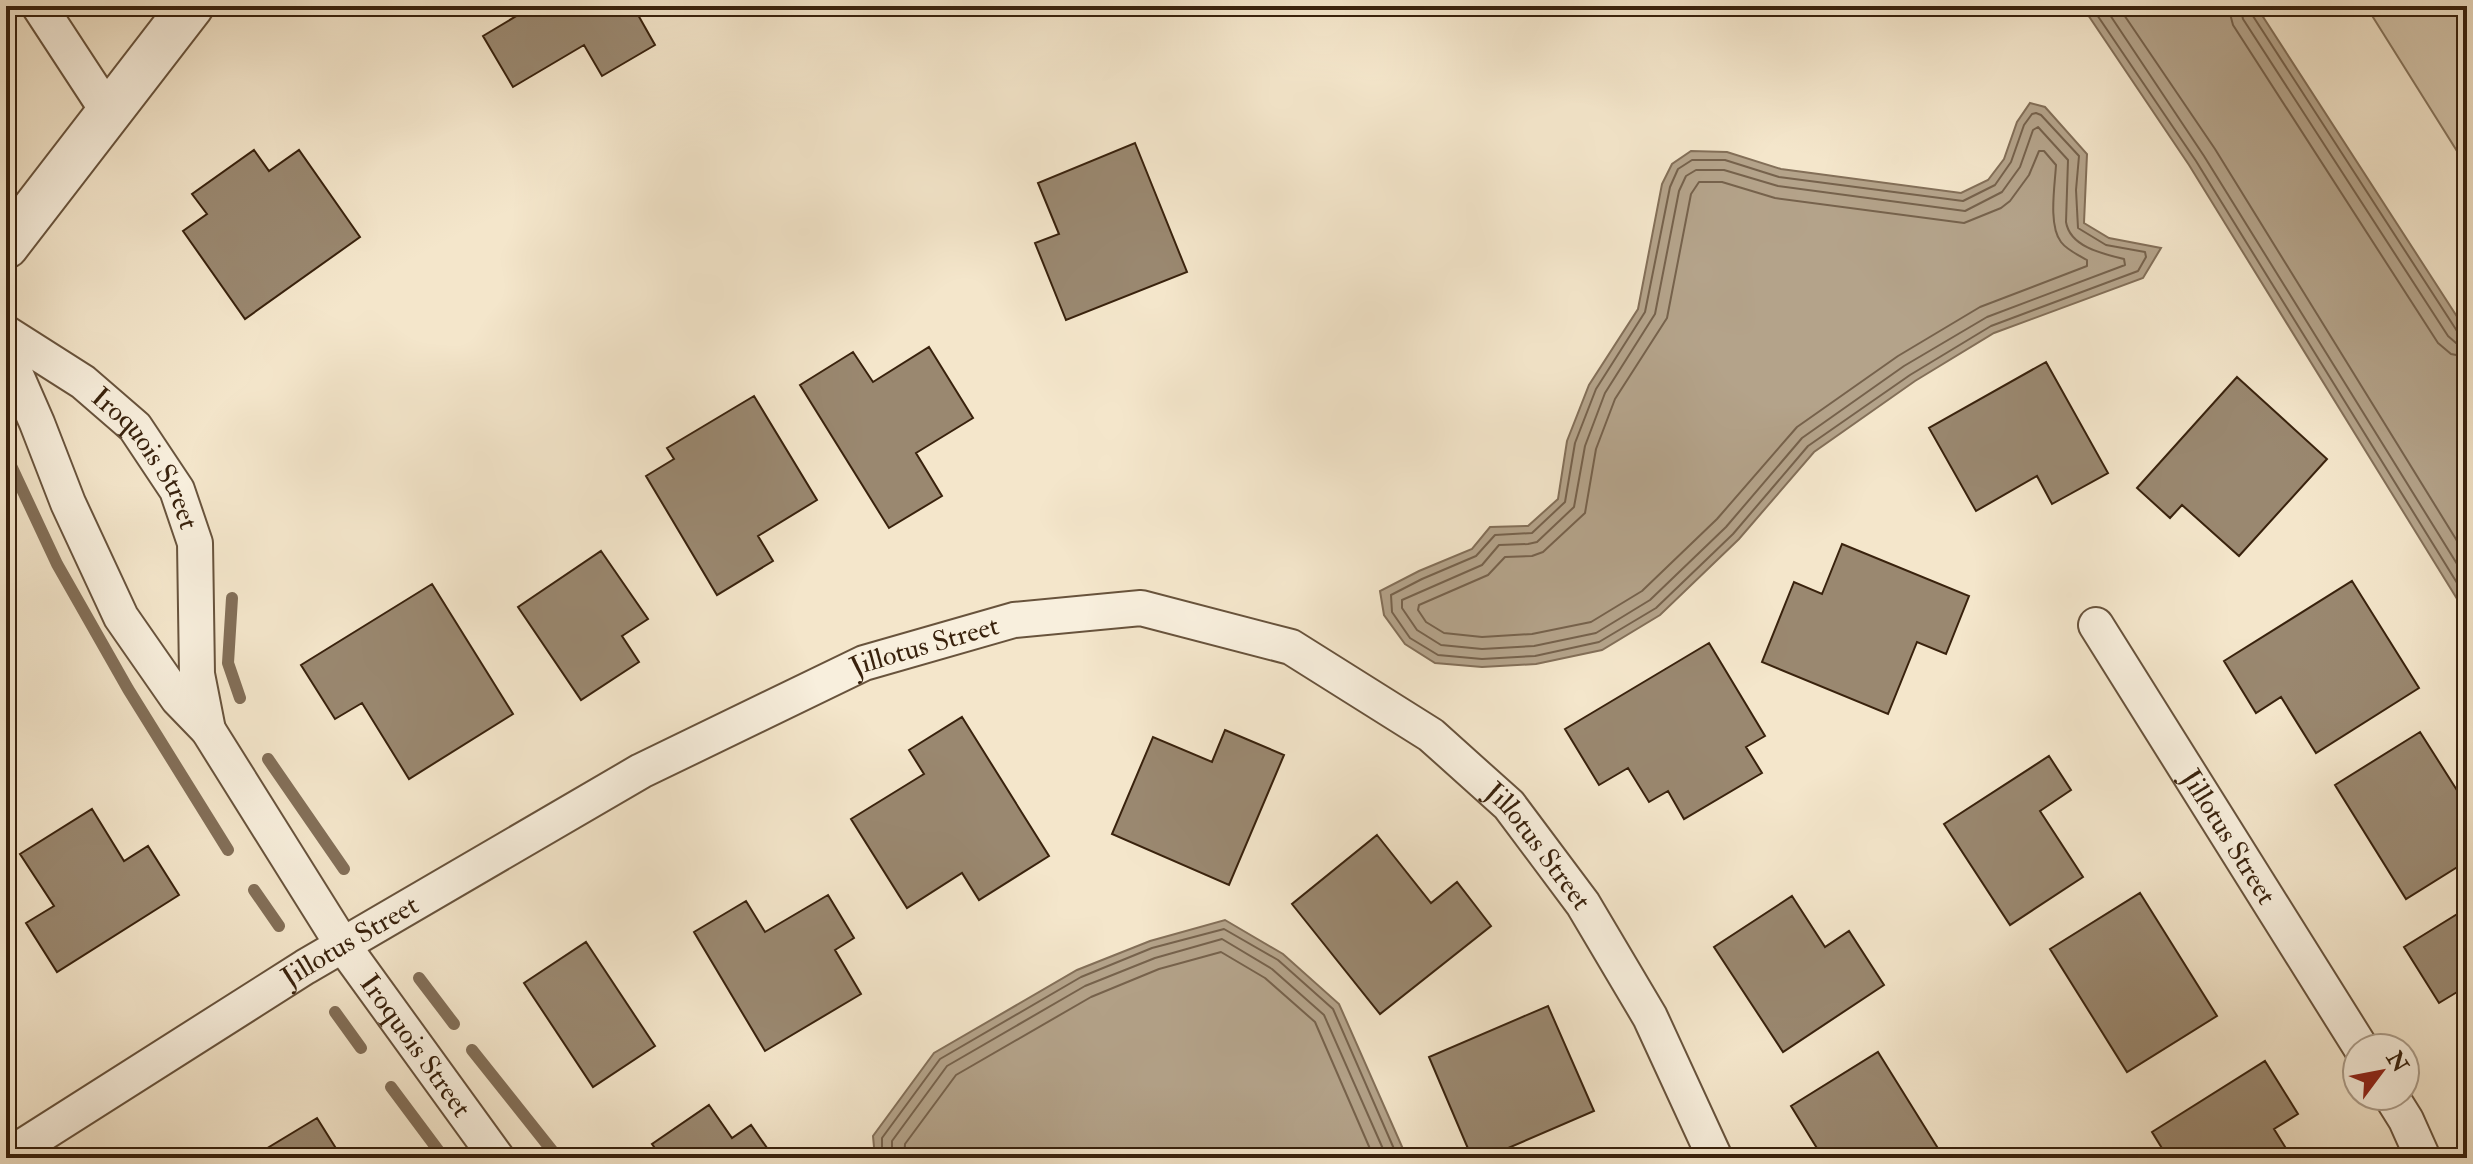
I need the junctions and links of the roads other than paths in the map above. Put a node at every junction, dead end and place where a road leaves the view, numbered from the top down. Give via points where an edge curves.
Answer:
1 (39, 6) edge
2 (191, 6) edge
3 (109, 113) junction
4 (6, 246) edge
5 (6, 333) edge
6 (6, 352) edge
7 (2096, 625) dead end
8 (208, 730) junction
9 (342, 944) junction
10 (2351, 1032) edge
11 (2401, 1112) edge
12 (6, 1157) edge
13 (497, 1158) edge
14 (1715, 1158) edge
15 (2423, 1158) edge

1 - 3 street
2 - 3 street
3 - 4 street
5 - 8 street, Iroquois Street via 83,382 135,427 177,490 195,543 197,674
6 - 8 street, Iroquois Street via 121,617 178,699
7 - 10 street, Jillotus Street
8 - 9 street, Iroquois Street
9 - 12 street, Jillotus Street
9 - 13 street, Iroquois Street
9 - 14 street, Jillotus Street via 629,777 864,663 1014,620 1141,608 1291,647 1431,735 1509,805 1583,904 1650,1017
11 - 15 street

